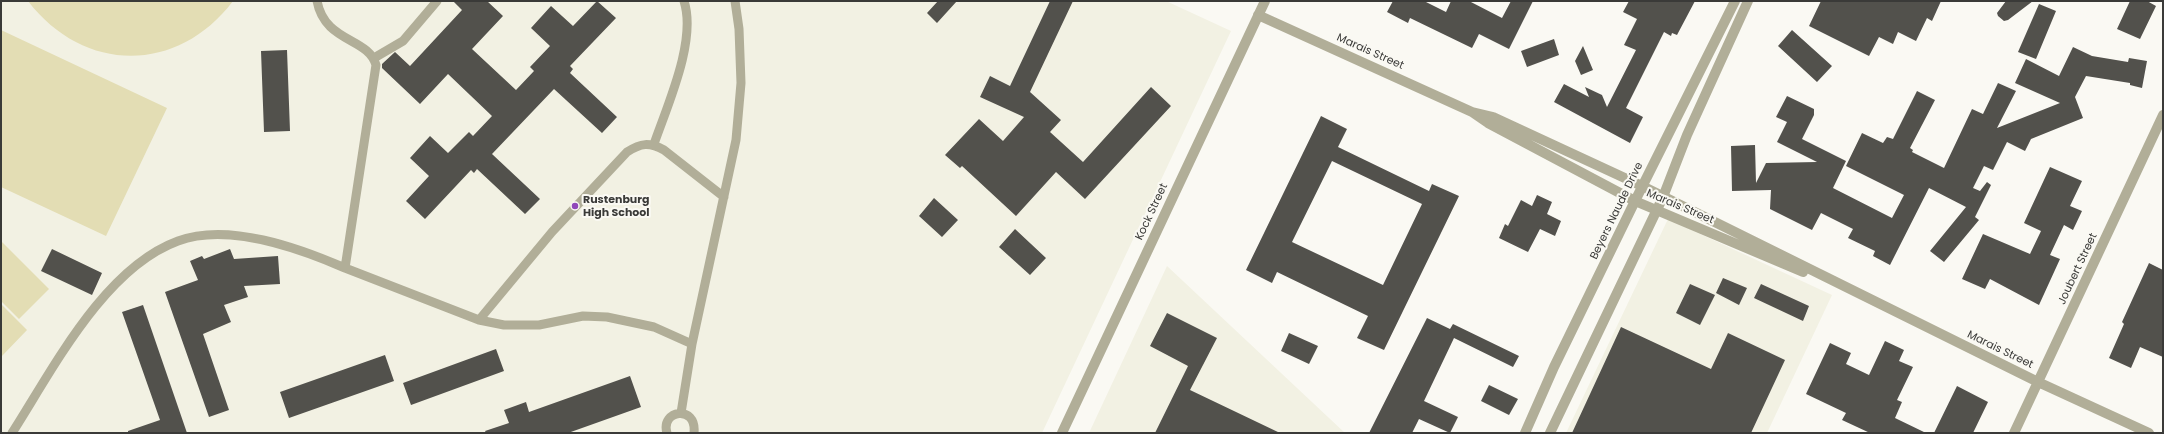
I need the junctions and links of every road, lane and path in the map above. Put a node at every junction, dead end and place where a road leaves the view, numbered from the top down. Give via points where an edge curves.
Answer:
1 (317, 1) edge
2 (437, 1) edge
3 (684, 1) edge
4 (735, 1) edge
5 (1265, 1) edge
6 (1735, 1) edge
7 (1748, 1) edge
8 (1258, 15) junction
9 (374, 58) junction
10 (1472, 112) junction
11 (2163, 115) edge
12 (654, 144) junction
13 (1642, 186) junction
14 (724, 197) junction
15 (1663, 197) junction
16 (1635, 201) junction
17 (1657, 210) junction
18 (345, 268) junction
19 (1843, 286) junction
20 (479, 320) junction
21 (692, 344) junction
22 (2038, 382) junction
23 (681, 413) junction
24 (12, 433) edge
25 (667, 433) edge
26 (695, 433) edge
27 (1062, 433) edge
28 (1525, 433) edge
29 (1550, 433) edge
30 (2014, 433) edge
31 (2149, 433) edge

1 - 9 lane via 325,21 338,34
2 - 9 lane via 403,42
3 - 12 lane via 688,12 681,66
4 - 14 lane via 741,83 736,140
5 - 8 street, Kock Street
6 - 13 street, Beyers Naude Drive
7 - 15 street via 1687,135
8 - 10 street, Marais Street
8 - 27 street, Kock Street
9 - 18 lane via 376,64 373,90
10 - 13 street, Marais Street via 1493,117
10 - 16 street, Marais Street
11 - 22 street, Joubert Street
12 - 14 lane
12 - 20 lane via 646,143 627,152 552,232
13 - 15 street, Marais Street
13 - 16 street, Beyers Naude Drive
14 - 21 lane
15 - 17 street
15 - 19 street, Marais Street
16 - 17 street, Marais Street
16 - 28 street, Beyers Naude Drive via 1554,367
17 - 19 street, Marais Street
17 - 29 street
18 - 20 lane
18 - 24 lane via 272,241 215,235 178,240 130,270 106,292
19 - 22 street, Marais Street
20 - 21 lane via 517,326 539,325 584,316 608,317 654,327
21 - 23 lane
22 - 30 street, Joubert Street
22 - 31 street, Marais Street
23 - 25 lane via 668,420
23 - 26 lane via 690,416 695,424

